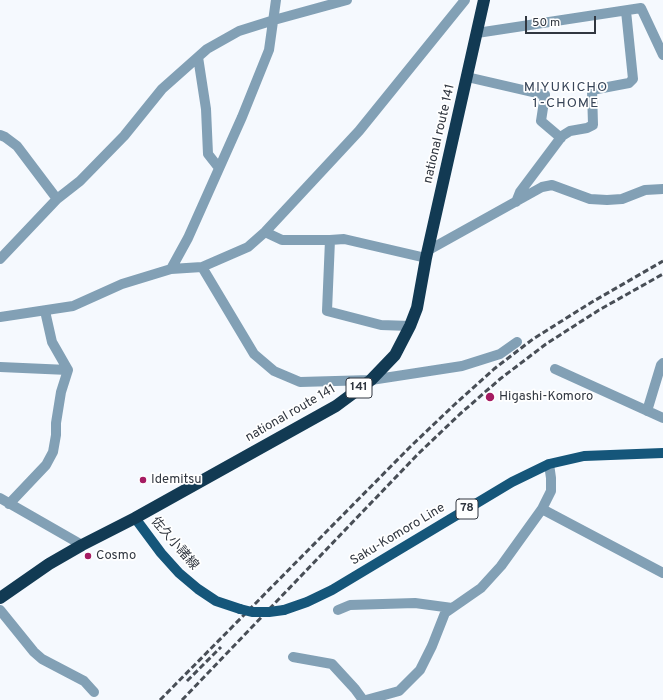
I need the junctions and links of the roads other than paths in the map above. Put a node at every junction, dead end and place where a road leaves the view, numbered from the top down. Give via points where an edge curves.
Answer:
1 (276, 0) edge
2 (347, 0) edge
3 (465, 0) edge
4 (484, 0) edge
5 (626, 11) junction
6 (274, 20) junction
7 (477, 33) junction
8 (663, 55) edge
9 (198, 57) junction
10 (467, 77) junction
11 (0, 135) edge
12 (561, 138) junction
13 (219, 168) junction
14 (663, 189) edge
15 (58, 199) junction
16 (516, 202) junction
17 (265, 232) junction
18 (330, 240) junction
19 (427, 254) junction
20 (0, 259) edge
21 (202, 267) junction
22 (171, 269) junction
23 (45, 310) junction
24 (0, 316) edge
25 (410, 326) junction
26 (517, 342) dead end
27 (0, 367) edge
28 (554, 369) dead end
29 (662, 369) edge
30 (68, 370) junction
31 (371, 380) junction
32 (647, 411) junction
33 (663, 418) edge
34 (663, 453) edge
35 (549, 464) junction
36 (0, 498) edge
37 (9, 504) junction
38 (542, 509) junction
39 (135, 518) junction
40 (82, 545) junction
41 (663, 573) edge
42 (0, 598) edge
43 (452, 608) junction
44 (0, 610) edge
45 (284, 610) joint
46 (338, 610) dead end
47 (293, 657) dead end
48 (94, 692) dead end
49 (362, 700) edge
50 (366, 700) edge

1 - 6 street
2 - 6 street
3 - 17 street via 359,131
4 - 7 highway, national route 141 / 141
5 - 7 street
5 - 8 street via 641,8
5 - 12 street via 633,79 628,83 592,90 593,125 570,131
6 - 9 street via 239,31
6 - 13 street via 269,50
7 - 10 highway, national route 141 / 141
9 - 13 street via 206,110 208,154
9 - 15 street via 162,89 124,136 80,181
10 - 12 street via 545,94 541,121
10 - 19 highway, national route 141 / 141
11 - 15 street via 17,146
12 - 16 street via 520,192
13 - 22 street via 188,238
14 - 16 street via 645,190 622,198 590,199 552,184
15 - 20 street
16 - 19 street
17 - 18 street via 282,240
17 - 21 street via 248,247
18 - 19 street via 344,239
18 - 25 street via 327,311 381,325
19 - 25 highway, national route 141 / 141 via 417,308
21 - 22 street
21 - 31 street via 254,354 274,371 300,382
22 - 23 street via 122,284 73,306
23 - 24 street
23 - 30 street via 52,342
25 - 31 highway, national route 141 / 141 via 395,355
26 - 31 street via 500,354 462,366
27 - 30 street
28 - 32 street
29 - 32 street
30 - 37 street via 61,392 54,452 46,465
31 - 39 highway, national route 141 / 141 via 336,406
32 - 33 street
34 - 35 main road, Saku-Komoro Line / 78 via 584,456
35 - 38 street via 550,491
35 - 45 main road, Saku-Komoro Line / 78 via 512,482 332,590
36 - 37 street
37 - 40 street
38 - 41 street
38 - 43 street via 501,566 481,588
39 - 40 highway, national route 141 / 141
39 - 45 main road, 佐久小諸線 / 78, bridge via 179,573 216,601 252,612
40 - 42 highway, national route 141 / 141
43 - 46 street via 415,603 350,605
43 - 50 street via 445,613 420,670 399,691
44 - 48 street via 19,636 42,659 84,681
47 - 49 street via 332,664

